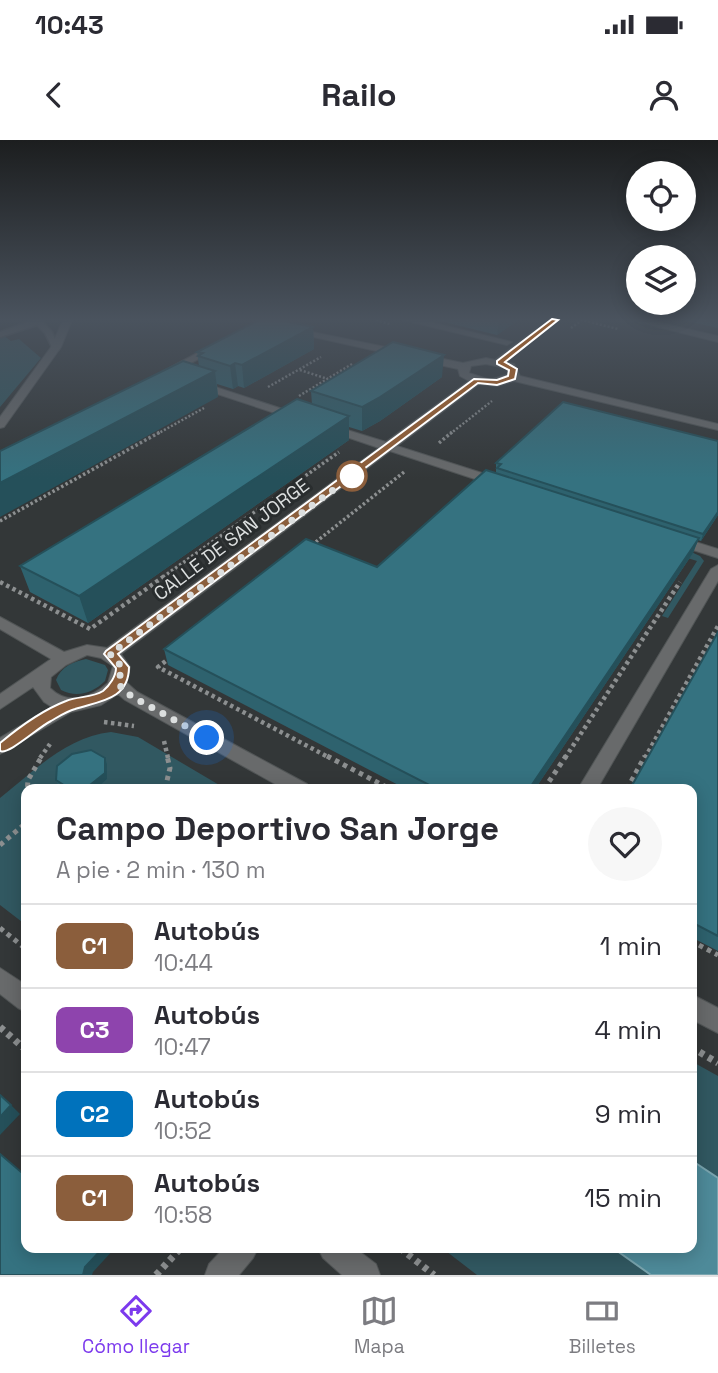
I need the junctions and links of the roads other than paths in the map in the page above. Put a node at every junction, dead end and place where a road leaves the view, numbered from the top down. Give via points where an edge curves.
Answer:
1 (37, 373) edge
2 (163, 373) edge
3 (464, 373) edge
4 (513, 373) edge
5 (512, 377) junction
6 (477, 381) junction
7 (0, 425) edge
8 (718, 428) edge
9 (390, 448) junction
10 (512, 487) edge
11 (666, 537) edge
12 (718, 554) edge
13 (718, 569) edge
14 (0, 622) edge
15 (110, 654) junction
16 (57, 661) junction
17 (118, 684) junction
18 (0, 703) edge
19 (71, 705) junction
20 (0, 747) edge
21 (291, 784) edge
22 (590, 784) edge
23 (0, 979) edge
24 (21, 996) edge
25 (697, 1009) edge
26 (718, 1021) edge
27 (239, 1253) edge
28 (339, 1253) edge
29 (220, 1275) edge
30 (365, 1275) edge

1 - 7 street
2 - 9 street via 157,376
3 - 6 street
4 - 5 street
5 - 6 street
5 - 8 street
6 - 9 street, CALLE DE SAN JORGE
9 - 10 street
9 - 15 street, CALLE DE SAN JORGE
11 - 12 street
13 - 22 street
14 - 16 street
15 - 16 street via 87,650
15 - 17 street via 122,667
16 - 18 street
16 - 19 street via 42,682 43,691 59,703
17 - 19 street via 98,699
17 - 21 street via 131,696
19 - 20 street
23 - 24 street
25 - 26 street
27 - 29 street
28 - 30 street

